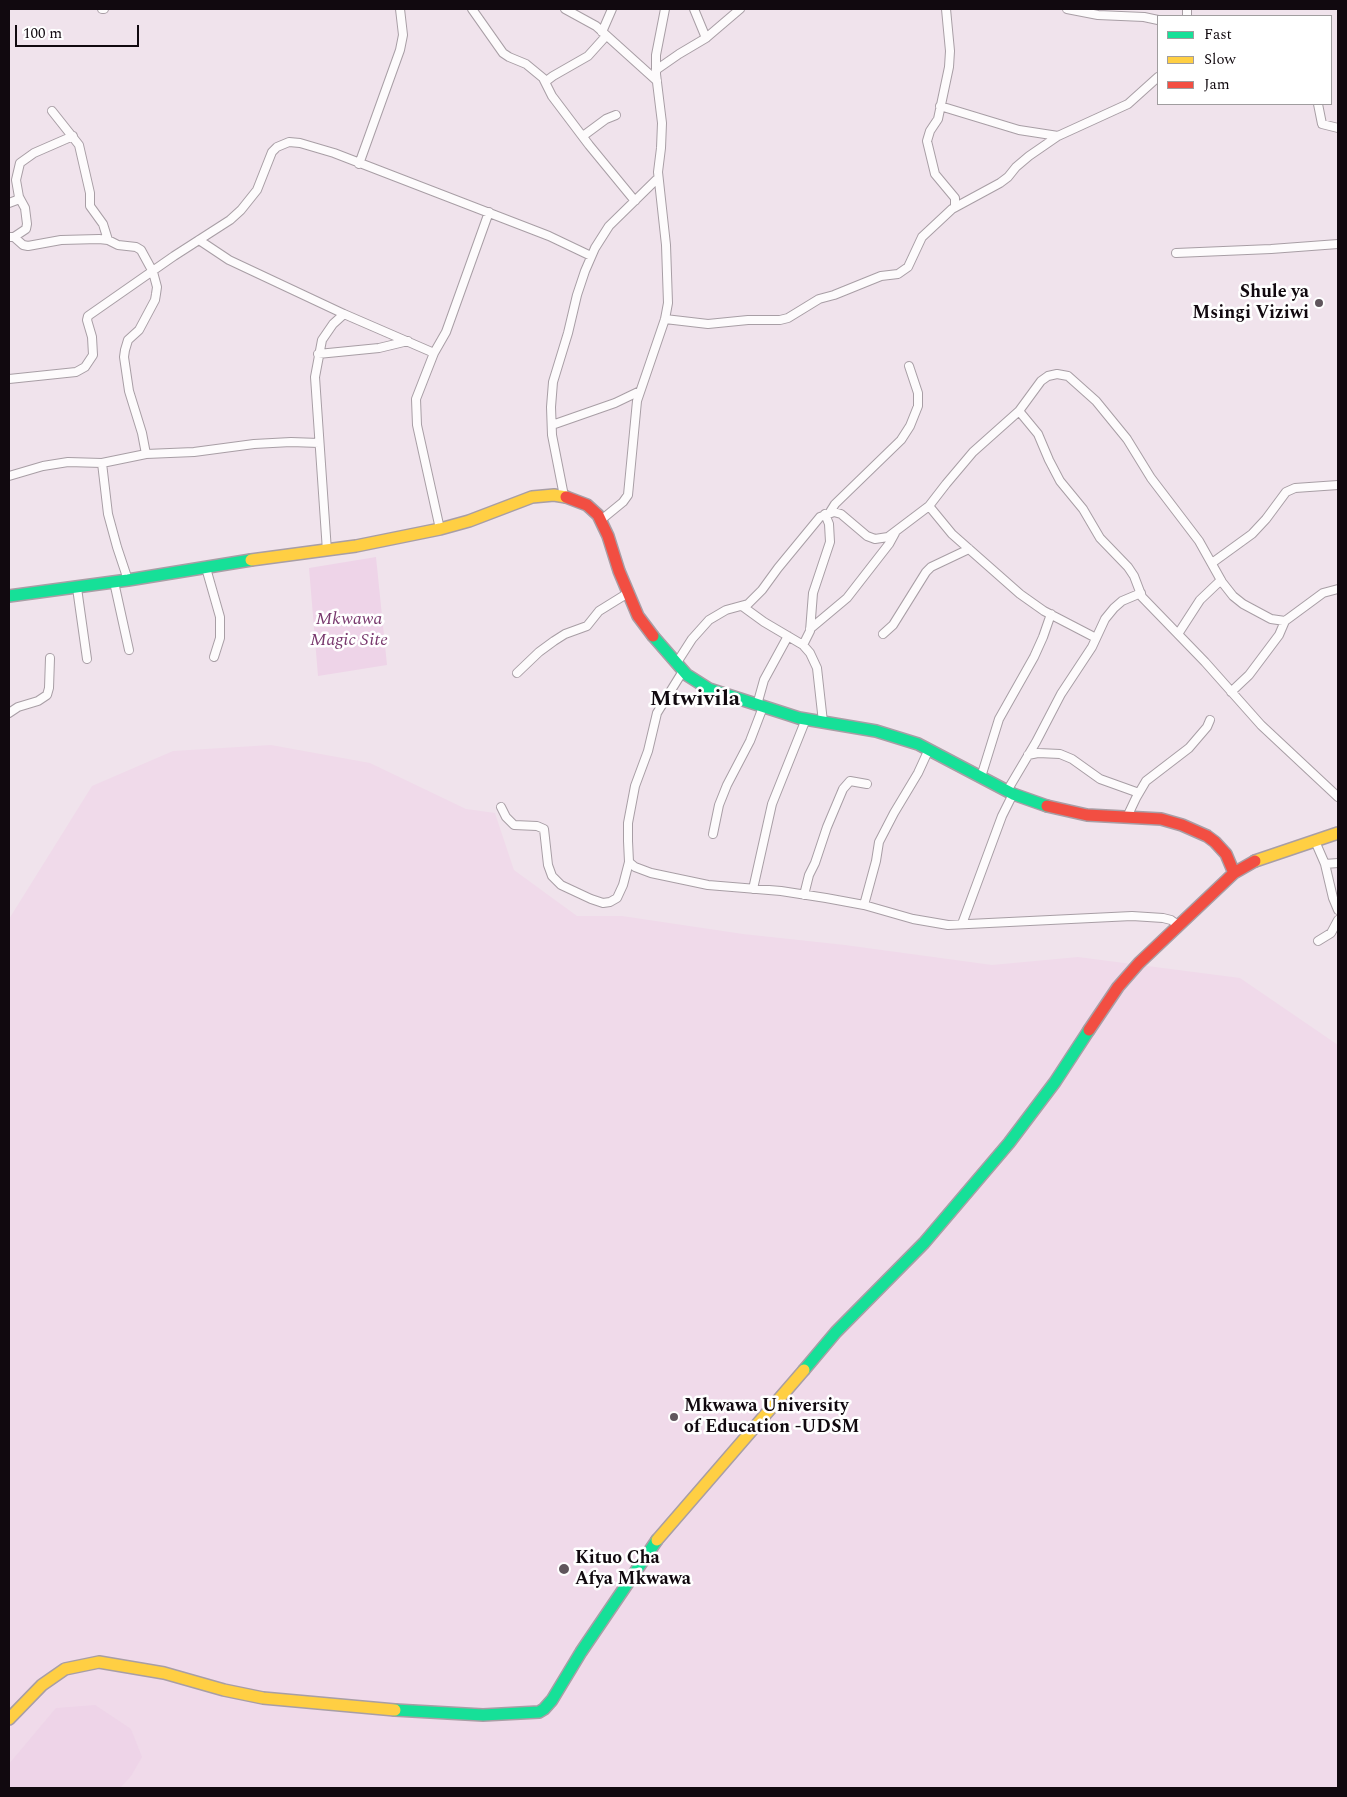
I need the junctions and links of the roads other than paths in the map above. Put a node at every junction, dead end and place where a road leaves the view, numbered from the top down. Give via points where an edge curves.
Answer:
1 (391, 9) edge
2 (400, 9) edge
3 (472, 9) edge
4 (565, 9) edge
5 (612, 9) edge
6 (666, 9) edge
7 (694, 9) edge
8 (740, 9) edge
9 (946, 9) edge
10 (1066, 9) edge
11 (1157, 20) edge
12 (604, 34) junction
13 (706, 38) junction
14 (656, 70) junction
15 (1157, 78) edge
16 (657, 81) junction
17 (546, 82) junction
18 (1318, 105) edge
19 (940, 106) junction
20 (52, 111) dead end
21 (616, 115) dead end
22 (1338, 128) edge
23 (73, 136) junction
24 (583, 136) junction
25 (1058, 136) junction
26 (359, 164) junction
27 (658, 178) junction
28 (19, 196) junction
29 (635, 201) junction
30 (9, 203) edge
31 (955, 207) junction
32 (489, 212) junction
33 (11, 237) edge
34 (108, 240) junction
35 (199, 240) junction
36 (1338, 244) edge
37 (1176, 253) dead end
38 (591, 256) junction
39 (153, 272) junction
40 (344, 314) junction
41 (665, 319) junction
42 (408, 341) junction
43 (434, 353) junction
44 (318, 354) junction
45 (909, 366) dead end
46 (9, 379) edge
47 (640, 391) junction
48 (1019, 411) junction
49 (552, 425) junction
50 (319, 443) junction
51 (146, 454) junction
52 (102, 463) junction
53 (9, 476) edge
54 (1338, 485) edge
55 (564, 496) junction
56 (929, 506) junction
57 (828, 513) junction
58 (601, 520) junction
59 (440, 530) junction
60 (896, 532) junction
61 (969, 549) junction
62 (327, 551) junction
63 (1212, 563) junction
64 (206, 568) junction
65 (128, 580) junction
66 (1221, 580) junction
67 (114, 582) junction
68 (77, 588) junction
69 (1338, 589) edge
70 (628, 593) junction
71 (1141, 593) junction
72 (9, 596) edge
73 (742, 606) junction
74 (1051, 614) junction
75 (1285, 621) junction
76 (810, 629) junction
77 (883, 634) dead end
78 (1178, 634) junction
79 (788, 636) junction
80 (1096, 638) junction
81 (803, 645) junction
82 (129, 650) dead end
83 (214, 656) dead end
84 (50, 658) dead end
85 (87, 659) dead end
86 (680, 668) junction
87 (517, 673) dead end
88 (1232, 692) junction
89 (760, 706) junction
90 (9, 713) edge
91 (806, 719) junction
92 (1210, 720) dead end
93 (823, 722) junction
94 (929, 749) junction
95 (1028, 755) junction
96 (981, 777) junction
97 (867, 784) dead end
98 (1010, 792) junction
99 (1139, 793) junction
100 (1338, 797) edge
101 (501, 807) dead end
102 (1127, 817) junction
103 (1338, 833) edge
104 (713, 834) dead end
105 (1315, 841) junction
106 (630, 862) junction
107 (1338, 863) edge
108 (1325, 864) junction
109 (1234, 873) junction
110 (754, 889) junction
111 (804, 895) junction
112 (864, 905) junction
113 (1338, 910) edge
114 (1338, 920) edge
115 (962, 924) junction
116 (1178, 925) junction
117 (1318, 941) dead end
118 (9, 1719) edge

1 - 2 street
2 - 26 street via 403,35 400,50
3 - 17 street via 503,53 526,64
4 - 12 street
5 - 12 street
6 - 14 street via 656,50
7 - 13 street
8 - 13 street
9 - 19 street via 950,52
10 - 11 street
12 - 16 street
12 - 17 street via 588,56
13 - 14 street
14 - 16 street
15 - 25 street via 1128,104
16 - 27 street via 662,123
17 - 24 street via 552,96
18 - 22 street via 1322,124
19 - 25 street via 1019,130
19 - 31 street via 938,119 928,135 928,148 935,174 955,198
20 - 23 street
21 - 24 street
23 - 28 street via 34,152 20,162 16,180
23 - 34 street via 81,150 91,209 103,224
24 - 29 street
25 - 31 street via 1029,156 1000,183
26 - 32 street
26 - 35 street via 300,143 282,144 272,152 257,190 242,210
27 - 29 street
27 - 41 street via 668,265
28 - 30 street
28 - 33 street via 28,224 26,229
29 - 38 street via 609,226
31 - 41 street via 922,237 903,272 881,276 819,299 788,318 708,324
32 - 38 street
32 - 43 street via 446,332
33 - 34 street via 28,246 72,239
34 - 39 street via 139,249
35 - 39 street
35 - 40 street via 229,260
36 - 37 street
38 - 49 street via 553,382
39 - 46 street via 88,316 93,355 86,367 76,372
39 - 51 street via 157,287 155,300 139,330 128,340 124,357 128,391
40 - 42 street
40 - 44 street via 322,340
41 - 47 street
42 - 43 street
42 - 44 street via 379,348
43 - 59 street via 416,399 416,416
44 - 50 street via 315,377
45 - 57 street via 918,399 916,415 910,426 901,440
47 - 49 street via 615,404
47 - 58 street via 628,495
48 - 56 street via 973,452
48 - 63 street via 1034,388 1048,376 1068,376 1077,383 1127,439
48 - 71 street via 1038,434 1060,481 1100,538 1128,567
49 - 55 street
50 - 51 street via 280,442
50 - 62 street
51 - 52 street
52 - 53 street via 55,464
52 - 65 street via 108,514
54 - 63 street via 1295,488 1286,492 1252,534
55 - 58 street via 587,505
55 - 59 street via 532,498
56 - 60 street
56 - 61 street
57 - 60 street via 841,514 875,539
57 - 73 street via 812,527 762,590
57 - 76 street via 830,542 813,593
58 - 70 street
59 - 62 street
60 - 76 street via 846,598
61 - 74 street via 1020,594
61 - 77 street via 931,567 893,625
62 - 64 street
63 - 66 street
64 - 65 street
64 - 83 street via 220,617 220,638
65 - 67 street
66 - 75 street via 1243,604 1271,619
66 - 78 street via 1204,594
67 - 68 street
67 - 82 street
68 - 72 street
68 - 85 street
69 - 75 street via 1323,593
70 - 86 street via 638,616
70 - 87 street via 599,611 586,626 554,641
71 - 78 street
71 - 80 street via 1114,608
73 - 79 street
73 - 86 street via 721,612 709,620 692,639
74 - 80 street
74 - 96 street via 1034,656 999,720
75 - 88 street via 1279,635
76 - 81 street
78 - 88 street
79 - 81 street
79 - 89 street via 764,680
80 - 95 street
81 - 93 street via 817,668
84 - 90 street via 47,695
86 - 89 street via 710,688
86 - 106 street via 657,713 635,786 628,823
88 - 100 street via 1261,725
89 - 91 street
89 - 104 street via 750,741 719,805
91 - 93 street
91 - 110 street via 772,804
92 - 99 street via 1189,748 1156,772
93 - 94 street via 876,731
94 - 96 street
94 - 112 street via 879,842
95 - 98 street
95 - 99 street via 1060,754 1100,779
96 - 98 street
97 - 111 street via 850,781 843,789
98 - 102 street via 1069,812
98 - 115 street
99 - 102 street
101 - 106 street via 515,826 544,829 552,876 561,885 591,899 610,902 617,898
102 - 109 street via 1169,820 1207,836 1226,854
103 - 105 street
105 - 108 street
105 - 109 street via 1254,862
106 - 110 street via 651,873 708,885
107 - 108 street
108 - 113 street
109 - 116 street
110 - 111 street
111 - 112 street
112 - 115 street via 931,922
114 - 117 street via 1332,933
115 - 116 street via 1132,916 1163,918
116 - 118 street via 1118,987 1030,1116 924,1243 836,1332 661,1535 544,1710 483,1715 314,1703 254,1696 164,1673 99,1662 64,1669 42,1685

